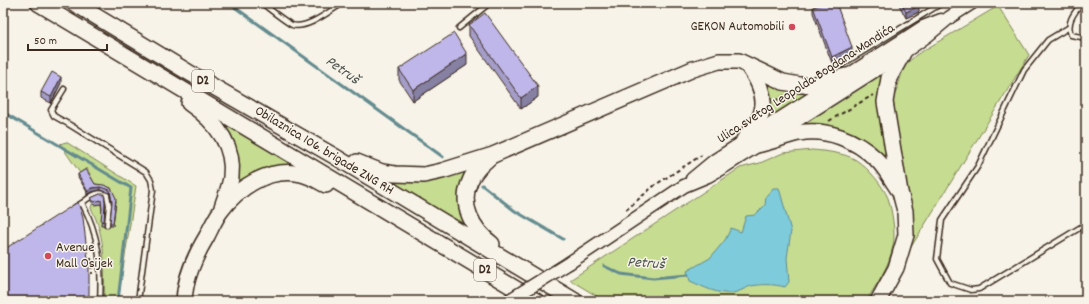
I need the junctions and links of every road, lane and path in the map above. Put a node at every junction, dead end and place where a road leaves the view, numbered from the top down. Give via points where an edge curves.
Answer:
1 (38, 3) edge
2 (74, 3) edge
3 (262, 3) edge
4 (273, 3) edge
5 (343, 3) edge
6 (486, 3) edge
7 (942, 3) edge
8 (972, 3) edge
9 (1082, 3) edge
10 (269, 8) junction
11 (950, 17) junction
12 (459, 28) dead end
13 (1068, 28) junction
14 (1086, 38) edge
15 (903, 53) junction
16 (748, 65) junction
17 (828, 73) dead end
18 (158, 74) junction
19 (846, 76) junction
20 (793, 84) junction
21 (64, 89) dead end
22 (763, 103) junction
23 (750, 144) junction
24 (705, 153) dead end
25 (493, 155) junction
26 (334, 156) junction
27 (900, 192) junction
28 (361, 196) junction
29 (82, 203) junction
30 (70, 210) edge
31 (220, 212) junction
32 (623, 213) dead end
33 (1086, 224) edge
34 (107, 225) dead end
35 (90, 255) dead end
36 (513, 264) junction
37 (92, 276) dead end
38 (100, 301) edge
39 (138, 301) edge
40 (184, 301) edge
41 (508, 301) edge
42 (535, 301) edge
43 (575, 301) edge
44 (878, 301) edge

1 - 18 highway, Obilaznica 106. brigade ZNG RH / D2
2 - 26 highway, Obilaznica 106. brigade ZNG RH / D2
3 - 10 lane
4 - 10 lane
5 - 10 lane via 303,25 292,25
6 - 12 lane via 486,6
7 - 17 lane
8 - 11 main road, Ulica svetog Leopolda Bogdana Mandića
9 - 13 lane via 1072,16
11 - 15 main road, Ulica svetog Leopolda Bogdana Mandića
11 - 19 main road, Ulica svetog Leopolda Bogdana Mandića via 923,27
13 - 14 lane via 1071,35
13 - 33 lane via 1048,40 1024,70 978,166 942,220 937,259 950,282 971,290 979,288
15 - 23 main road, Ulica svetog Leopolda Bogdana Mandića
15 - 27 highway via 889,78 886,102
16 - 20 highway via 783,82
16 - 22 highway via 761,86
16 - 25 highway via 728,60 709,63
18 - 28 highway, Obilaznica 106. brigade ZNG RH / D2
18 - 31 highway via 172,92 198,109 223,136 230,152 231,178
19 - 20 highway via 812,85
19 - 23 main road, Ulica svetog Leopolda Bogdana Mandića
20 - 22 path via 790,91 772,103
21 - 39 lane via 51,110 54,116 146,172 151,180 153,190
22 - 23 highway via 759,119 746,134
23 - 27 highway via 773,142 802,133 835,135 855,143 877,159
23 - 41 main road, Ulica svetog Leopolda Bogdana Mandića, bridge via 728,165 684,186
24 - 32 path via 645,192
25 - 26 highway via 424,175 382,172
25 - 36 highway via 478,168 469,181 466,201 468,212 484,238
26 - 36 highway, Obilaznica 106. brigade ZNG RH / D2
27 - 44 highway via 905,211 906,235 896,268
28 - 31 highway via 348,194 300,174 276,174 265,176 245,187
28 - 42 highway, Obilaznica 106. brigade ZNG RH / D2
29 - 30 lane
29 - 34 lane via 95,194 107,195
29 - 38 lane via 90,217 96,237 101,265
31 - 40 highway via 196,254 189,272
35 - 37 path
36 - 43 highway, Obilaznica 106. brigade ZNG RH / D2

